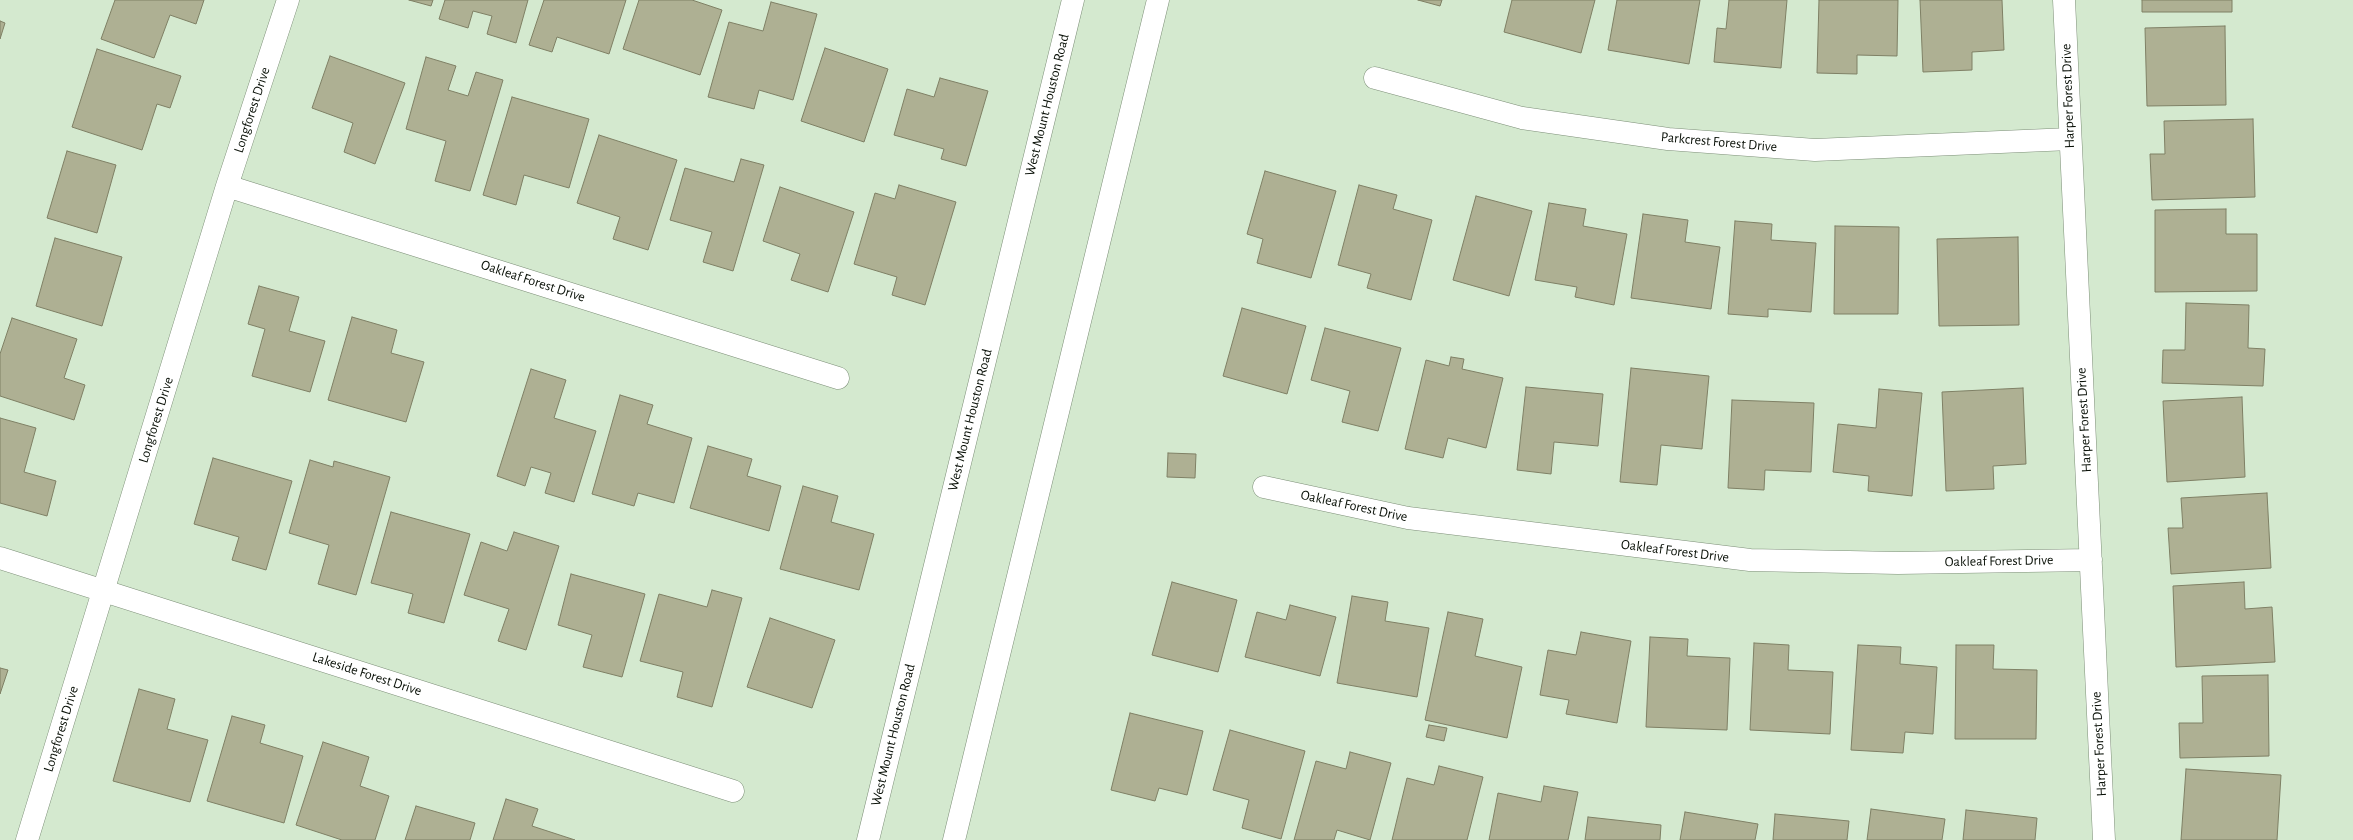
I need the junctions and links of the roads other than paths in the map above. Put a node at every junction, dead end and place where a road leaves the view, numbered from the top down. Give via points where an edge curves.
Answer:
1 (288, 0) edge
2 (1073, 0) edge
3 (1158, 0) edge
4 (2064, 0) edge
5 (1375, 78) dead end
6 (2070, 139) junction
7 (227, 186) junction
8 (838, 378) dead end
9 (1264, 487) dead end
10 (0, 558) edge
11 (2091, 560) junction
12 (105, 590) junction
13 (733, 791) dead end
14 (27, 840) edge
15 (868, 840) edge
16 (954, 840) edge
17 (2104, 840) edge

1 - 7 street, Longforest Drive
2 - 15 street, West Mount Houston Road
3 - 16 street
4 - 6 street, Harper Forest Drive
5 - 6 street, Parkcrest Forest Drive via 1522,118 1668,139 1815,150
6 - 11 street, Harper Forest Drive
7 - 8 street, Oakleaf Forest Drive
7 - 12 street, Longforest Drive
9 - 11 street, Oakleaf Forest Drive via 1408,518 1750,560 1898,563
10 - 12 street, Lakeside Forest Drive
11 - 17 street, Harper Forest Drive
12 - 13 street, Lakeside Forest Drive
12 - 14 street, Longforest Drive

